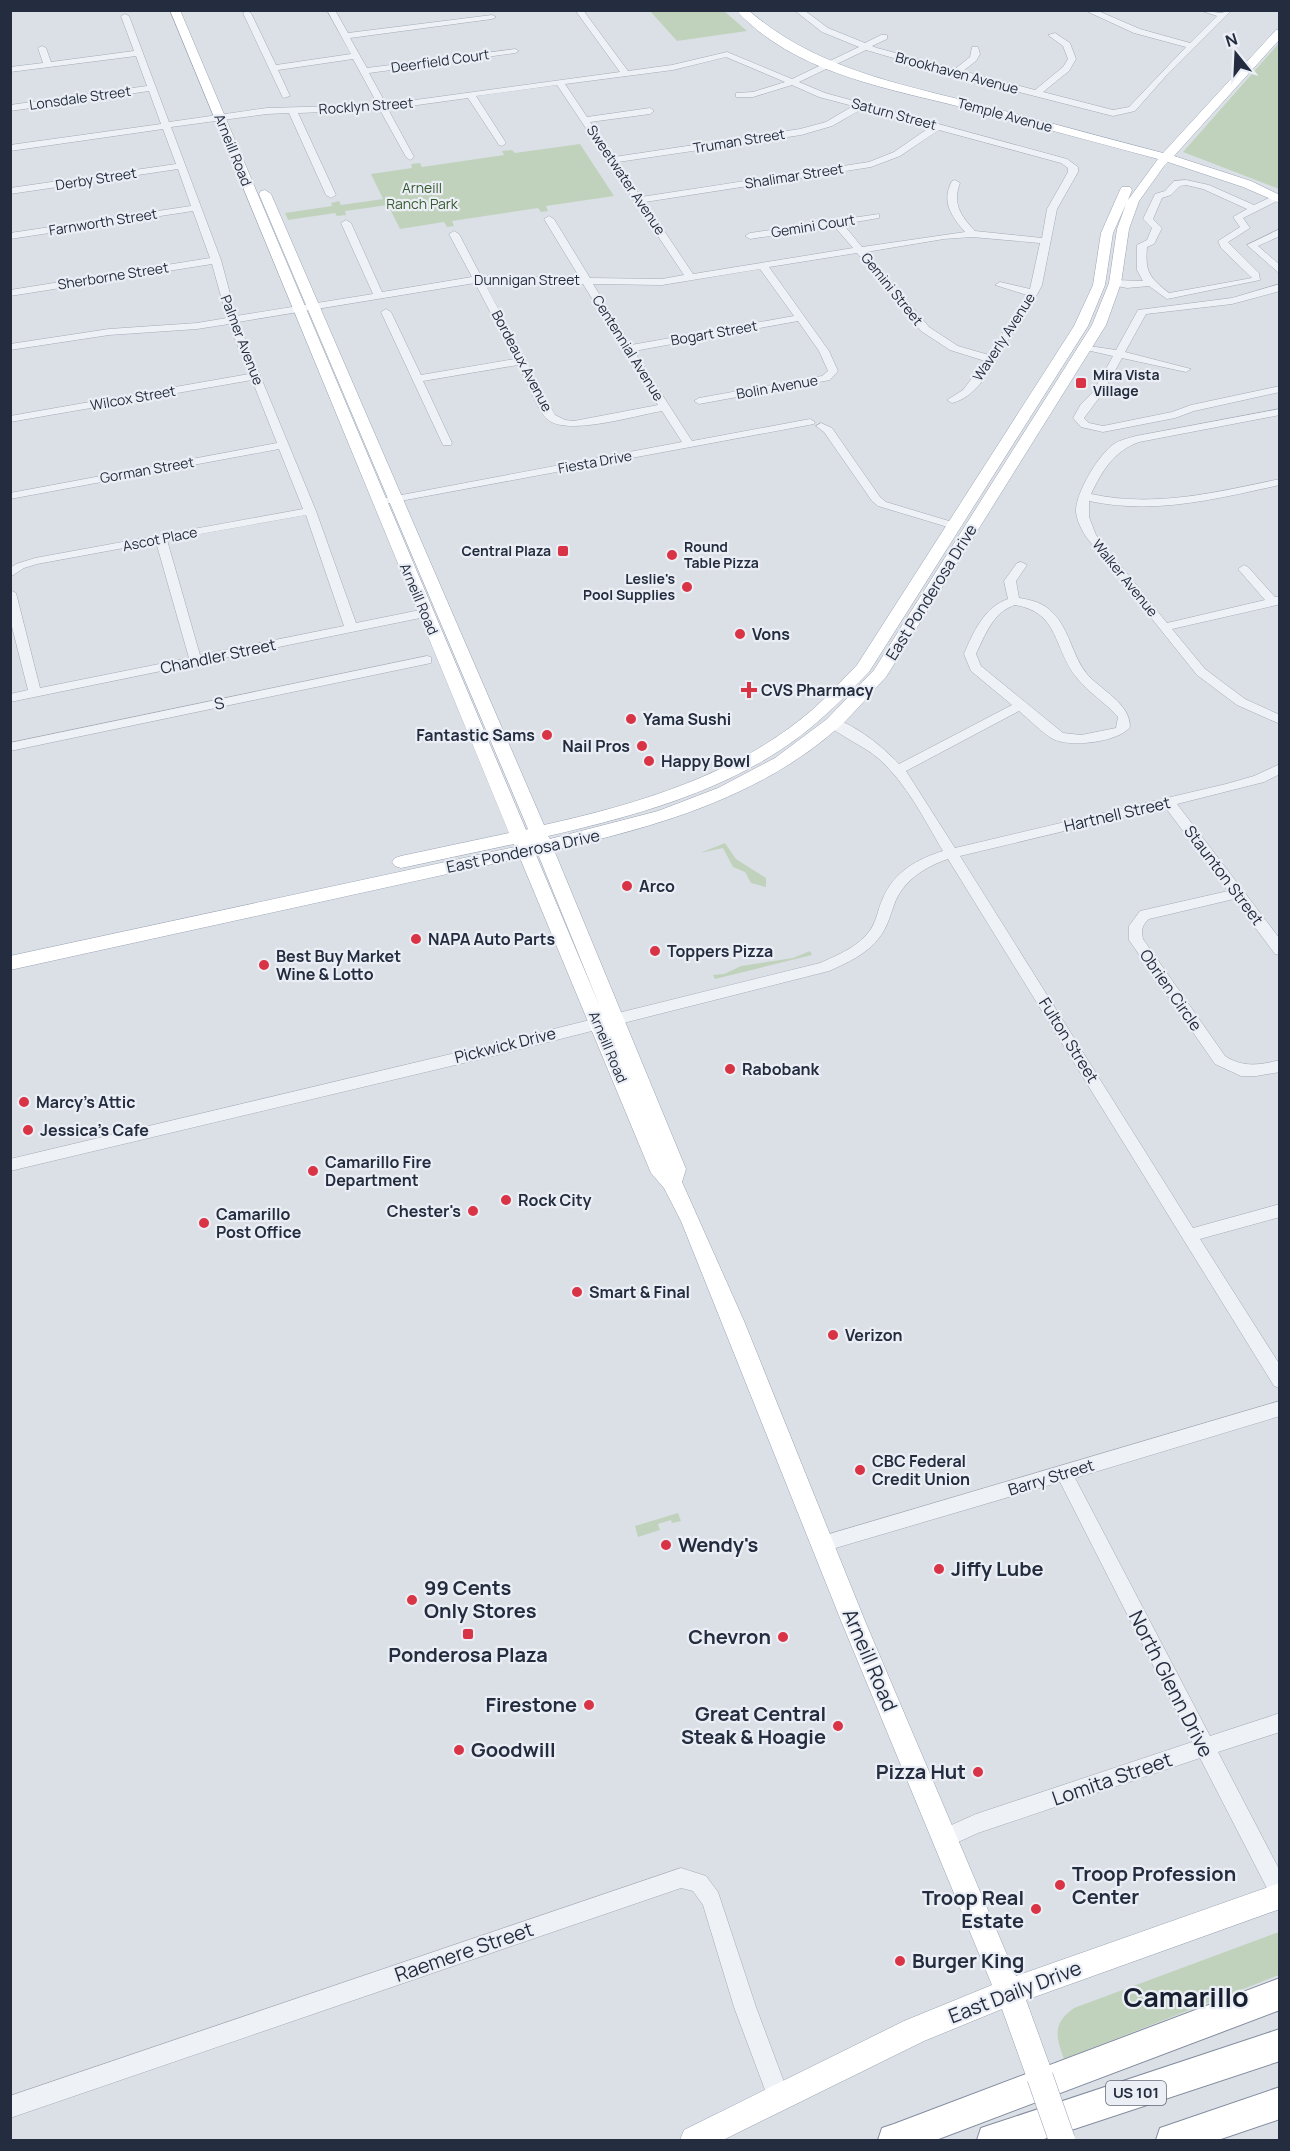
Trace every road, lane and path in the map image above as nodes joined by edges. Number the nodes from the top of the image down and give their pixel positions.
1 (175, 10) edge
2 (187, 10) edge
3 (331, 10) edge
4 (579, 10) edge
5 (741, 10) edge
6 (1088, 10) edge
7 (1203, 10) edge
8 (800, 11) edge
9 (247, 13) dead end
10 (1226, 13) edge
11 (125, 16) dead end
12 (492, 17) dead end
13 (1278, 25) edge
14 (1052, 34) dead end
15 (346, 36) junction
16 (884, 37) dead end
17 (1192, 46) junction
18 (864, 47) junction
19 (42, 48) dead end
20 (975, 50) dead end
21 (515, 51) dead end
22 (138, 52) junction
23 (721, 54) joint
24 (356, 56) junction
25 (48, 65) junction
26 (827, 65) junction
27 (273, 68) junction
28 (10, 70) edge
29 (365, 71) junction
30 (956, 73) junction
31 (626, 74) junction
32 (560, 83) junction
33 (790, 83) junction
34 (150, 88) junction
35 (1035, 94) junction
36 (471, 95) junction
37 (739, 95) dead end
38 (286, 96) dead end
39 (860, 106) junction
40 (383, 107) junction
41 (10, 108) edge
42 (292, 110) junction
43 (650, 111) dead end
44 (226, 117) junction
45 (585, 120) junction
46 (166, 126) junction
47 (938, 126) junction
48 (502, 143) dead end
49 (10, 148) edge
50 (1161, 156) junction
51 (410, 157) dead end
52 (612, 160) junction
53 (1070, 164) joint
54 (181, 166) junction
55 (955, 183) dead end
56 (10, 191) edge
57 (331, 195) dead end
58 (1278, 199) edge
59 (639, 200) junction
60 (195, 207) junction
61 (1255, 209) junction
62 (876, 216) dead end
63 (549, 219) dead end
64 (836, 222) junction
65 (346, 223) dead end
66 (1280, 232) edge
67 (454, 234) dead end
68 (972, 234) junction
69 (10, 236) edge
70 (750, 236) dead end
71 (1045, 241) junction
72 (860, 250) junction
73 (216, 260) junction
74 (762, 266) junction
75 (1280, 271) edge
76 (691, 278) junction
77 (479, 279) junction
78 (586, 280) junction
79 (1115, 283) junction
80 (1150, 283) junction
81 (1000, 285) dead end
82 (1280, 287) edge
83 (10, 293) edge
84 (1033, 293) junction
85 (378, 294) junction
86 (305, 307) junction
87 (386, 312) dead end
88 (800, 318) junction
89 (232, 320) junction
90 (10, 347) edge
91 (1086, 347) junction
92 (628, 349) junction
93 (1118, 354) junction
94 (990, 359) junction
95 (522, 361) junction
96 (1186, 369) dead end
97 (256, 376) junction
98 (417, 379) junction
99 (1280, 389) edge
100 (952, 400) dead end
101 (699, 401) dead end
102 (665, 407) junction
103 (1280, 412) edge
104 (10, 419) edge
105 (447, 443) dead end
106 (284, 445) junction
107 (689, 445) junction
108 (1280, 482) edge
109 (10, 496) edge
110 (1084, 496) junction
111 (386, 500) junction
112 (310, 511) junction
113 (955, 526) junction
114 (160, 539) junction
115 (1021, 565) dead end
116 (1244, 569) dead end
117 (11, 573) edge
118 (10, 593) edge
119 (1014, 601) junction
120 (1276, 601) edge
121 (13, 611) edge
122 (425, 613) junction
123 (1164, 627) junction
124 (350, 629) junction
125 (427, 660) dead end
126 (196, 661) junction
127 (35, 693) junction
128 (10, 698) edge
129 (1019, 706) junction
130 (1280, 720) edge
131 (832, 722) junction
132 (10, 747) edge
133 (765, 752) junction
134 (898, 770) junction
135 (1276, 774) edge
136 (748, 779) junction
137 (1168, 801) junction
138 (532, 841) junction
139 (952, 853) junction
140 (1238, 893) junction
141 (1280, 950) edge
142 (10, 951) edge
143 (10, 963) edge
144 (605, 1020) junction
145 (1280, 1066) edge
146 (10, 1165) edge
147 (1280, 1210) edge
148 (1191, 1235) junction
149 (1280, 1381) edge
150 (1280, 1408) edge
151 (1064, 1473) junction
152 (822, 1544) junction
153 (1280, 1722) edge
154 (1203, 1748) junction
155 (945, 1838) junction
156 (1280, 1894) edge
157 (1009, 1992) junction
158 (1280, 1994) edge
159 (1280, 2045) edge
160 (779, 2098) junction
161 (1280, 2103) edge
162 (10, 2107) edge
163 (694, 2140) edge
164 (894, 2140) edge
165 (993, 2140) edge
166 (1062, 2140) edge
167 (1172, 2140) edge

1 - 44 main road, Arneill Road
2 - 44 main road, Arneill Road
3 - 15 street
4 - 31 street
5 - 26 main road, Temple Avenue
6 - 17 street
7 - 10 street
8 - 18 street, Brookhaven Avenue
9 - 27 street
10 - 17 street
11 - 22 street, Palmer Avenue
12 - 15 street
13 - 50 main road, East Ponderosa Drive
14 - 35 street
15 - 24 street
16 - 18 street
17 - 35 street, Brookhaven Avenue
18 - 26 street
18 - 30 street, Brookhaven Avenue
19 - 25 street
20 - 30 street
21 - 29 street, Deerfield Court
22 - 25 street
22 - 34 street, Palmer Avenue
23 - 31 street, Rocklyn Street
23 - 33 street, Saturn Street
24 - 27 street
24 - 29 street
25 - 28 street
26 - 33 street
26 - 50 main road, Temple Avenue
27 - 38 street
29 - 40 street
30 - 35 street, Brookhaven Avenue
31 - 32 street, Rocklyn Street
32 - 36 street, Rocklyn Street
32 - 45 street, Sweetwater Avenue
33 - 37 street
33 - 39 street, Saturn Street
34 - 41 street, Lonsdale Street
34 - 46 street, Palmer Avenue
36 - 40 street, Rocklyn Street
36 - 48 street
39 - 47 street, Saturn Street
39 - 52 street, Truman Street
40 - 42 street, Rocklyn Street
40 - 51 street
42 - 44 street, Rocklyn Street
42 - 57 street
43 - 45 street
44 - 46 street, Rocklyn Street
44 - 86 main road, Arneill Road
45 - 52 street, Sweetwater Avenue
46 - 49 street, Rocklyn Street
46 - 54 street, Palmer Avenue
47 - 53 street, Saturn Street
47 - 59 street, Shalimar Street
50 - 58 main road, Temple Avenue
50 - 79 main road, East Ponderosa Drive
50 - 113 main road, East Ponderosa Drive
52 - 59 street, Sweetwater Avenue
53 - 71 street, Waverly Avenue
54 - 56 street, Derby Street
54 - 60 street, Palmer Avenue
55 - 68 street
58 - 61 street
59 - 76 street, Sweetwater Avenue
60 - 69 street, Farnworth Street
60 - 73 street, Palmer Avenue
61 - 80 street
61 - 80 street
62 - 64 street, Gemini Court
63 - 78 street, Centennial Avenue
64 - 70 street, Gemini Court
64 - 72 street, Gemini Street
65 - 85 street
66 - 75 street
67 - 77 street, Bordeaux Avenue
68 - 71 street, Dunnigan Street
68 - 72 street, Dunnigan Street
71 - 84 street, Waverly Avenue
72 - 74 street, Dunnigan Street
72 - 94 street, Gemini Street
73 - 83 street, Sherborne Street
73 - 89 street, Palmer Avenue
74 - 76 street, Dunnigan Street
74 - 88 street, Bolin Avenue
76 - 78 street, Dunnigan Street
77 - 78 street, Dunnigan Street
77 - 85 street, Dunnigan Street
77 - 95 street, Bordeaux Avenue
78 - 92 street, Centennial Avenue
79 - 80 street
79 - 91 main road, East Ponderosa Drive
81 - 84 street
82 - 93 street
84 - 94 street, Waverly Avenue
85 - 86 street, Dunnigan Street
86 - 89 street, Dunnigan Street
86 - 111 main road, Arneill Road
87 - 98 street
88 - 92 street, Bogart Street
88 - 101 street, Bolin Avenue
89 - 90 street, Dunnigan Street
89 - 97 street, Palmer Avenue
91 - 93 street
91 - 131 main road, East Ponderosa Drive
92 - 102 street, Centennial Avenue
93 - 96 street
93 - 99 street
94 - 100 street, Waverly Avenue
95 - 98 street
95 - 102 street, Bordeaux Avenue
97 - 104 street, Wilcox Street
97 - 106 street, Palmer Avenue
98 - 105 street
102 - 107 street, Centennial Avenue
103 - 110 street
106 - 109 street, Gorman Street
106 - 112 street, Palmer Avenue
107 - 111 street, Fiesta Drive
107 - 113 street, Fiesta Drive
108 - 110 street
110 - 123 street, Walker Avenue
111 - 122 main road, Arneill Road
111 - 138 main road, Arneill Road
112 - 114 street, Ascot Place
112 - 124 street, Palmer Avenue
113 - 133 main road, East Ponderosa Drive
114 - 117 street, Ascot Place
114 - 126 street
115 - 119 street
116 - 120 street
118 - 121 street
119 - 129 street
119 - 129 street
120 - 123 street
121 - 127 street
122 - 124 street, Chandler Street
122 - 138 main road, Arneill Road
123 - 130 street, Walker Avenue
124 - 126 street, Chandler Street
125 - 132 street, S
126 - 127 street, Chandler Street
127 - 128 street, Chandler Street
129 - 134 street
131 - 134 street, Fulton Street
131 - 136 main road, East Ponderosa Drive
133 - 136 main road
133 - 138 main road, East Ponderosa Drive
134 - 139 street, Fulton Street
135 - 137 street, Hartnell Street
136 - 138 main road, East Ponderosa Drive
137 - 139 street, Hartnell Street
137 - 140 street, Staunton Street
138 - 142 main road, East Ponderosa Drive
138 - 143 main road, East Ponderosa Drive
138 - 144 main road, Arneill Road
139 - 144 street, Pickwick Drive
139 - 148 street, Fulton Street
140 - 141 street, Staunton Street
140 - 145 street, Obrien Circle
144 - 146 street, Pickwick Drive
144 - 152 main road, Arneill Road
147 - 148 street
148 - 149 street, Fulton Street
150 - 151 street, Barry Street
151 - 152 street, Barry Street
151 - 154 street, North Glenn Drive
152 - 155 main road, Arneill Road
153 - 154 street, Lomita Street
154 - 155 street, Lomita Street
154 - 156 street, North Glenn Drive
155 - 157 main road, Arneill Road
156 - 157 main road, East Daily Drive
157 - 160 main road, East Daily Drive
157 - 166 main road, Arneill Road, bridge
158 - 164 highway
159 - 165 highway, US 101
160 - 162 street, Raemere Street
160 - 163 main road, East Daily Drive
161 - 167 highway

